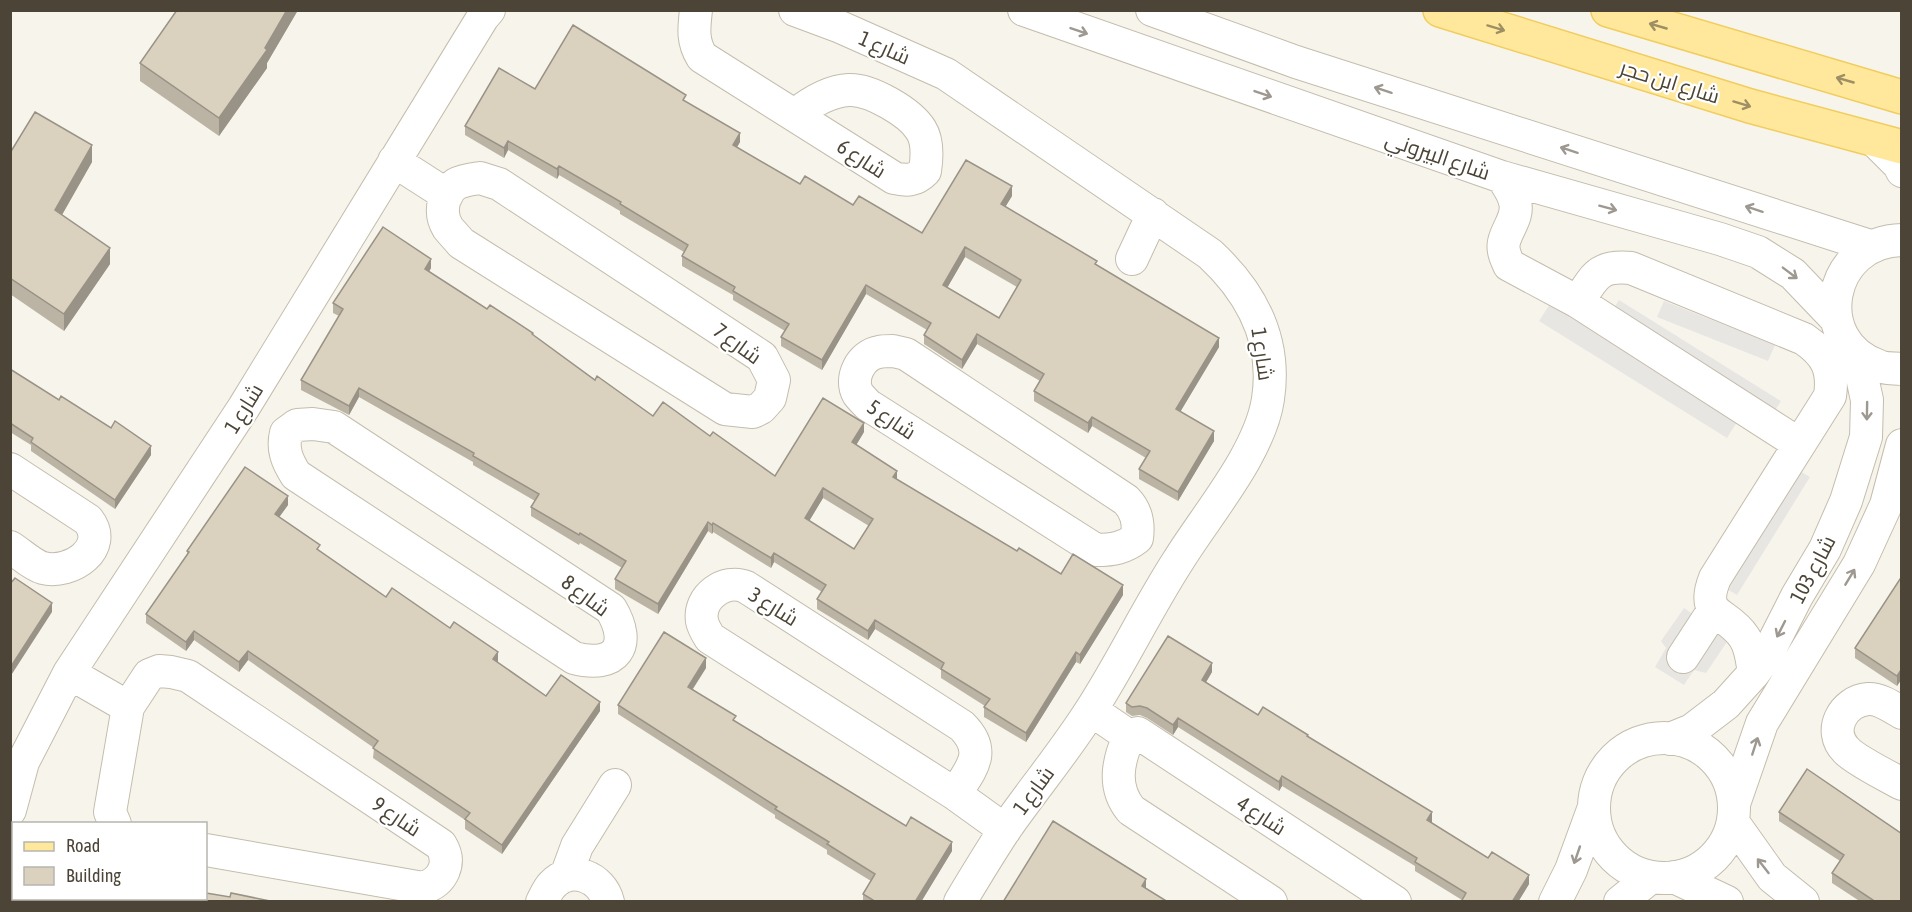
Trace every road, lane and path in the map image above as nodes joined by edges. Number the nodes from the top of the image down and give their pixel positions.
1 (489, 10) edge
2 (696, 10) edge
3 (795, 10) edge
4 (1024, 10) edge
5 (1440, 10) edge
6 (1608, 10) edge
7 (1152, 11) edge
8 (1189, 24) junction
9 (1134, 49) junction
10 (1176, 64) junction
11 (1902, 96) edge
12 (795, 115) dead end
13 (1888, 144) edge
14 (394, 161) junction
15 (1902, 171) edge
16 (1502, 177) junction
17 (447, 195) junction
18 (1561, 195) junction
19 (1154, 214) junction
20 (1891, 236) edge
21 (1132, 259) dead end
22 (1529, 274) junction
23 (1578, 302) junction
24 (1836, 319) junction
25 (1857, 354) junction
26 (1902, 369) edge
27 (244, 407) junction
28 (286, 433) junction
29 (1799, 444) junction
30 (1902, 445) edge
31 (10, 469) edge
32 (1137, 538) junction
33 (10, 547) edge
34 (1177, 562) junction
35 (1713, 611) junction
36 (1683, 657) dead end
37 (69, 673) junction
38 (1754, 673) junction
39 (128, 707) junction
40 (1091, 710) junction
41 (1902, 713) edge
42 (1129, 736) junction
43 (1670, 739) junction
44 (1902, 784) edge
45 (615, 785) dead end
46 (955, 794) junction
47 (1594, 806) junction
48 (10, 810) edge
49 (1734, 812) junction
50 (114, 822) edge
51 (1005, 830) junction
52 (207, 850) edge
53 (566, 876) junction
54 (1663, 877) junction
55 (542, 902) edge
56 (608, 902) edge
57 (960, 902) edge
58 (1271, 902) edge
59 (1395, 902) edge
60 (1555, 902) edge
61 (1620, 902) edge
62 (1727, 902) edge
63 (1803, 902) edge

1 - 14 street, شارع 1
2 - 12 street
3 - 19 street, شارع 1
4 -> 9 street, شارع البيروني
5 -> 13 main road, شارع ابن حجر
11 -> 6 main road
7 - 8 street, شارع البيروني
7 - 9 street
8 - 10 street
20 -> 8 street, شارع البيروني
9 - 10 street, شارع البيروني
10 -> 16 street, شارع البيروني
13 - 15 street
14 - 17 street
14 - 27 street, شارع 1
16 - 18 street, شارع البيروني
16 - 22 street
17 - 17 street, شارع 7
18 - 22 street
18 -> 24 street, شارع البيروني
19 - 21 street
19 - 34 street, شارع 1
20 - 24 street
22 - 23 street
23 - 29 street
23 - 29 street
24 - 25 street
25 - 26 street
25 -> 38 street, شارع 103
27 - 28 street
27 - 37 street, شارع 1
28 - 28 street, شارع 8
29 - 35 street
49 -> 30 street, شارع 103
31 - 33 street
32 - 32 street, شارع 5
32 - 34 street
34 - 40 street, شارع 1
35 - 36 street
35 - 38 street
37 - 39 street
37 - 48 street, شارع 1
38 - 43 street, شارع 103
39 - 50 street, شارع 9
39 - 52 street, شارع 9
40 - 42 street, شارع 4
40 - 51 street, شارع 1
41 - 44 street
42 - 58 street
42 - 59 street, شارع 4
43 - 47 street
43 - 49 street
45 - 53 street
46 - 46 street, شارع 3
46 - 51 street, شارع 3
47 - 54 street
47 -> 60 street
49 - 54 street
63 -> 49 street
51 - 57 street, شارع 1
53 - 55 street
53 - 56 street
54 - 61 street
54 - 62 street

